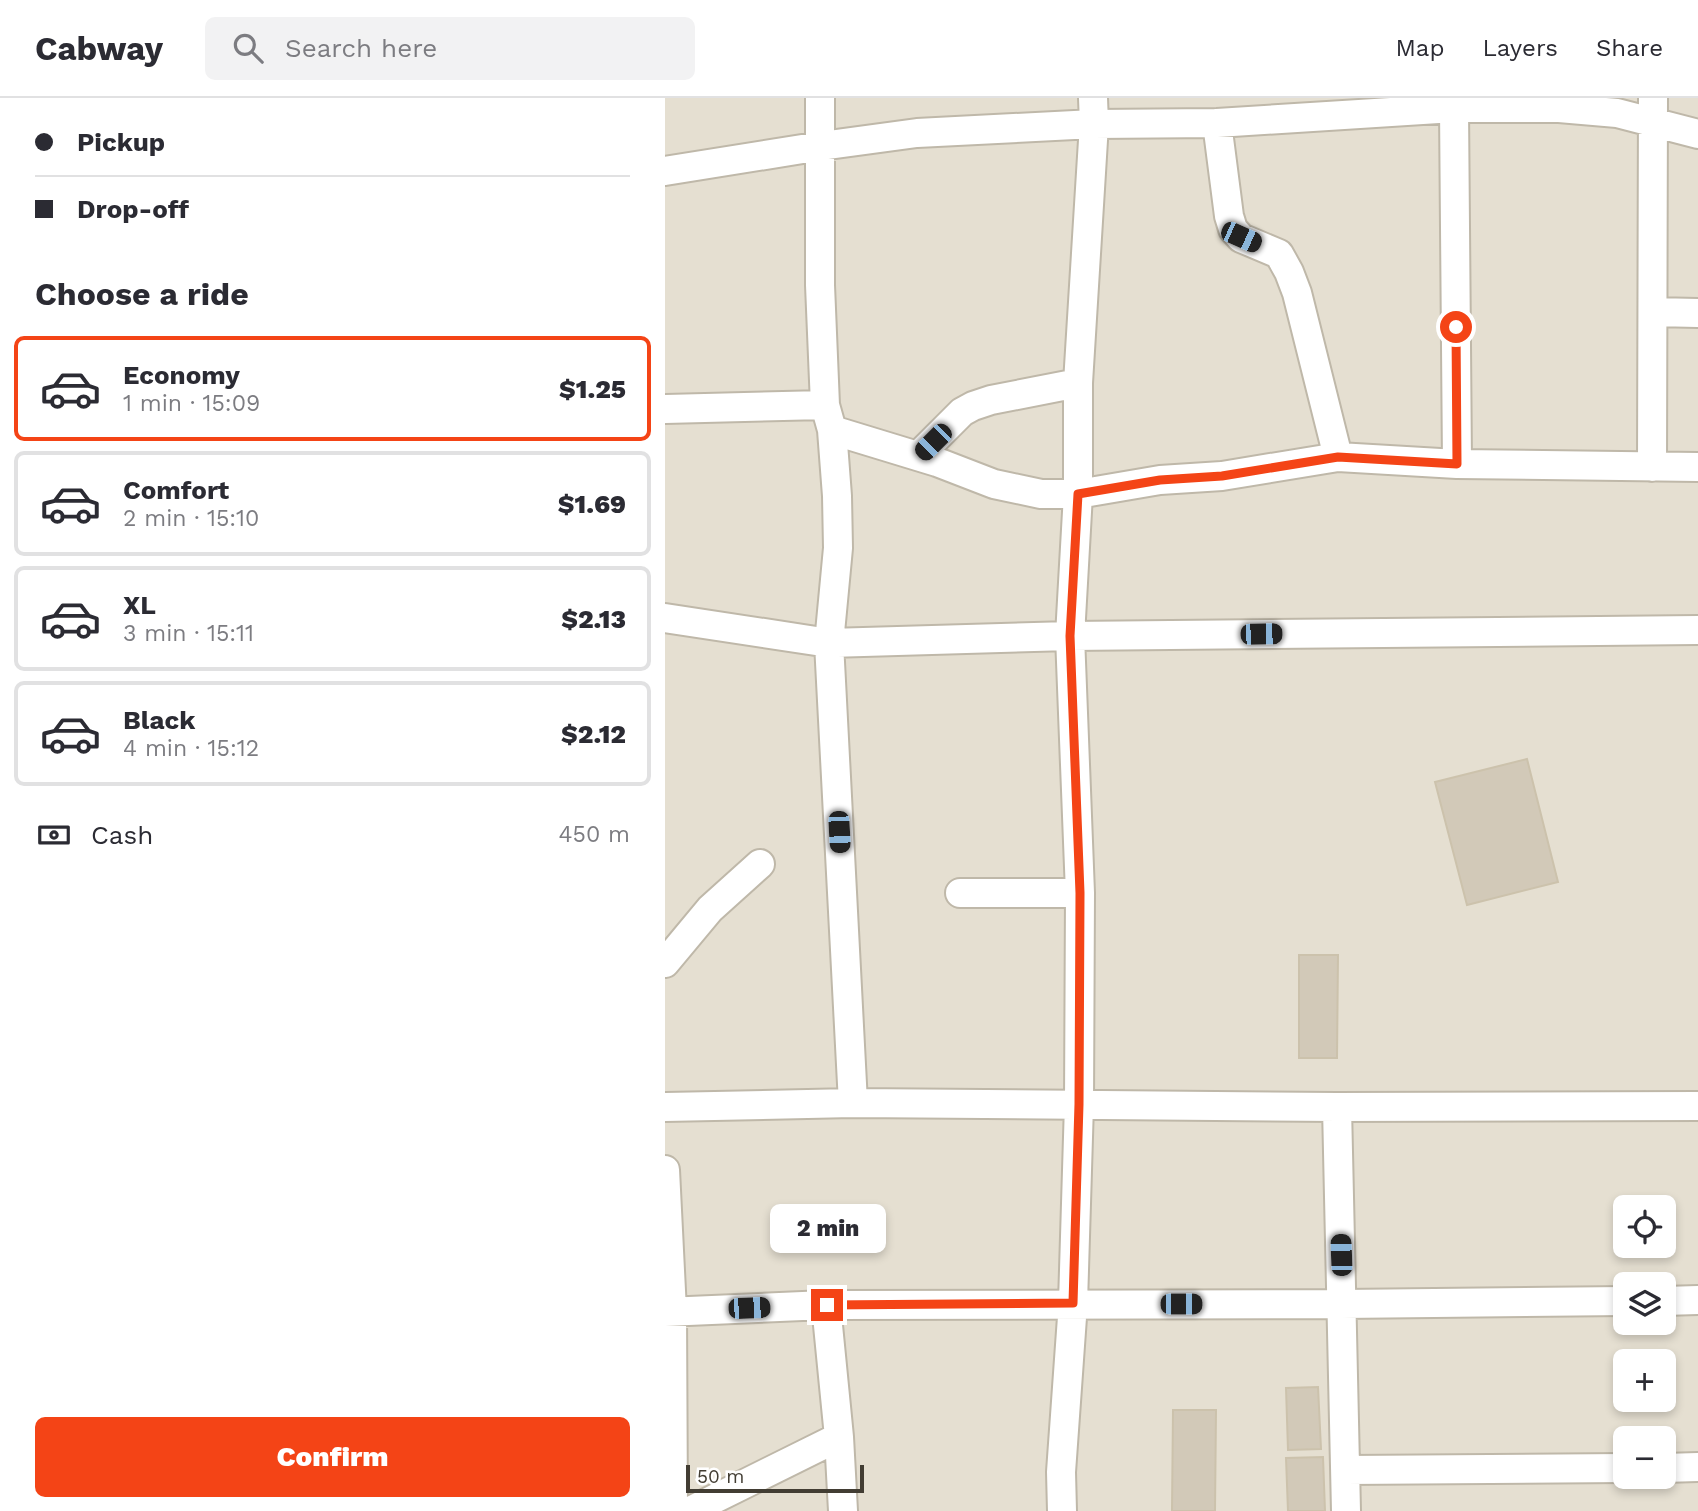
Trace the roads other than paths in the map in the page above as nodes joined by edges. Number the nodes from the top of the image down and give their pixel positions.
1 (820, 98) edge
2 (1406, 105) edge
3 (1454, 108) junction
4 (1654, 110) edge
5 (1093, 111) edge
6 (1217, 123) junction
7 (1698, 134) edge
8 (821, 146) junction
9 (665, 171) edge
10 (1653, 312) junction
11 (1698, 313) edge
12 (1078, 383) junction
13 (665, 409) edge
14 (828, 417) junction
15 (918, 456) junction
16 (1338, 457) junction
17 (1457, 464) junction
18 (1652, 467) junction
19 (1698, 467) edge
20 (1078, 494) junction
21 (665, 618) edge
22 (1698, 630) edge
23 (1070, 636) junction
24 (829, 643) junction
25 (759, 864) dead end
26 (960, 893) dead end
27 (1080, 893) junction
28 (665, 963) edge
29 (853, 1103) junction
30 (1079, 1104) junction
31 (1698, 1106) edge
32 (665, 1107) edge
33 (1337, 1107) junction
34 (665, 1170) edge
35 (1698, 1300) edge
36 (1613, 1301) edge
37 (1676, 1301) edge
38 (1073, 1303) junction
39 (1342, 1304) junction
40 (827, 1305) junction
41 (668, 1312) edge
42 (839, 1437) junction
43 (1698, 1467) edge
44 (1613, 1468) edge
45 (1676, 1468) edge
46 (1346, 1470) junction
47 (673, 1511) edge
48 (690, 1511) edge
49 (843, 1511) edge
50 (1062, 1511) edge
51 (1346, 1511) edge

1 - 8 street
2 - 3 street
2 - 6 street
3 - 4 street
3 - 17 street
4 - 7 street
4 - 10 street
5 - 6 street
5 - 8 street
5 - 12 street
6 - 16 street
8 - 9 street
8 - 14 street
10 - 11 street
10 - 18 street
12 - 15 street
12 - 20 street
13 - 14 street
14 - 15 street
14 - 24 street
15 - 20 street
16 - 17 street
16 - 20 street
17 - 18 street
18 - 19 street
20 - 23 street
21 - 24 street
22 - 23 street
23 - 24 street
23 - 27 street
24 - 29 street
25 - 28 street
26 - 27 street
27 - 30 street
29 - 30 street
29 - 32 street
30 - 33 street
30 - 38 street
31 - 33 street
33 - 39 street
34 - 41 street
35 - 37 street
36 - 39 street
38 - 39 street
38 - 40 street
38 - 50 street
39 - 46 street
40 - 41 street
40 - 42 street
41 - 47 street
42 - 48 street
42 - 49 street
43 - 45 street
44 - 46 street
46 - 51 street

